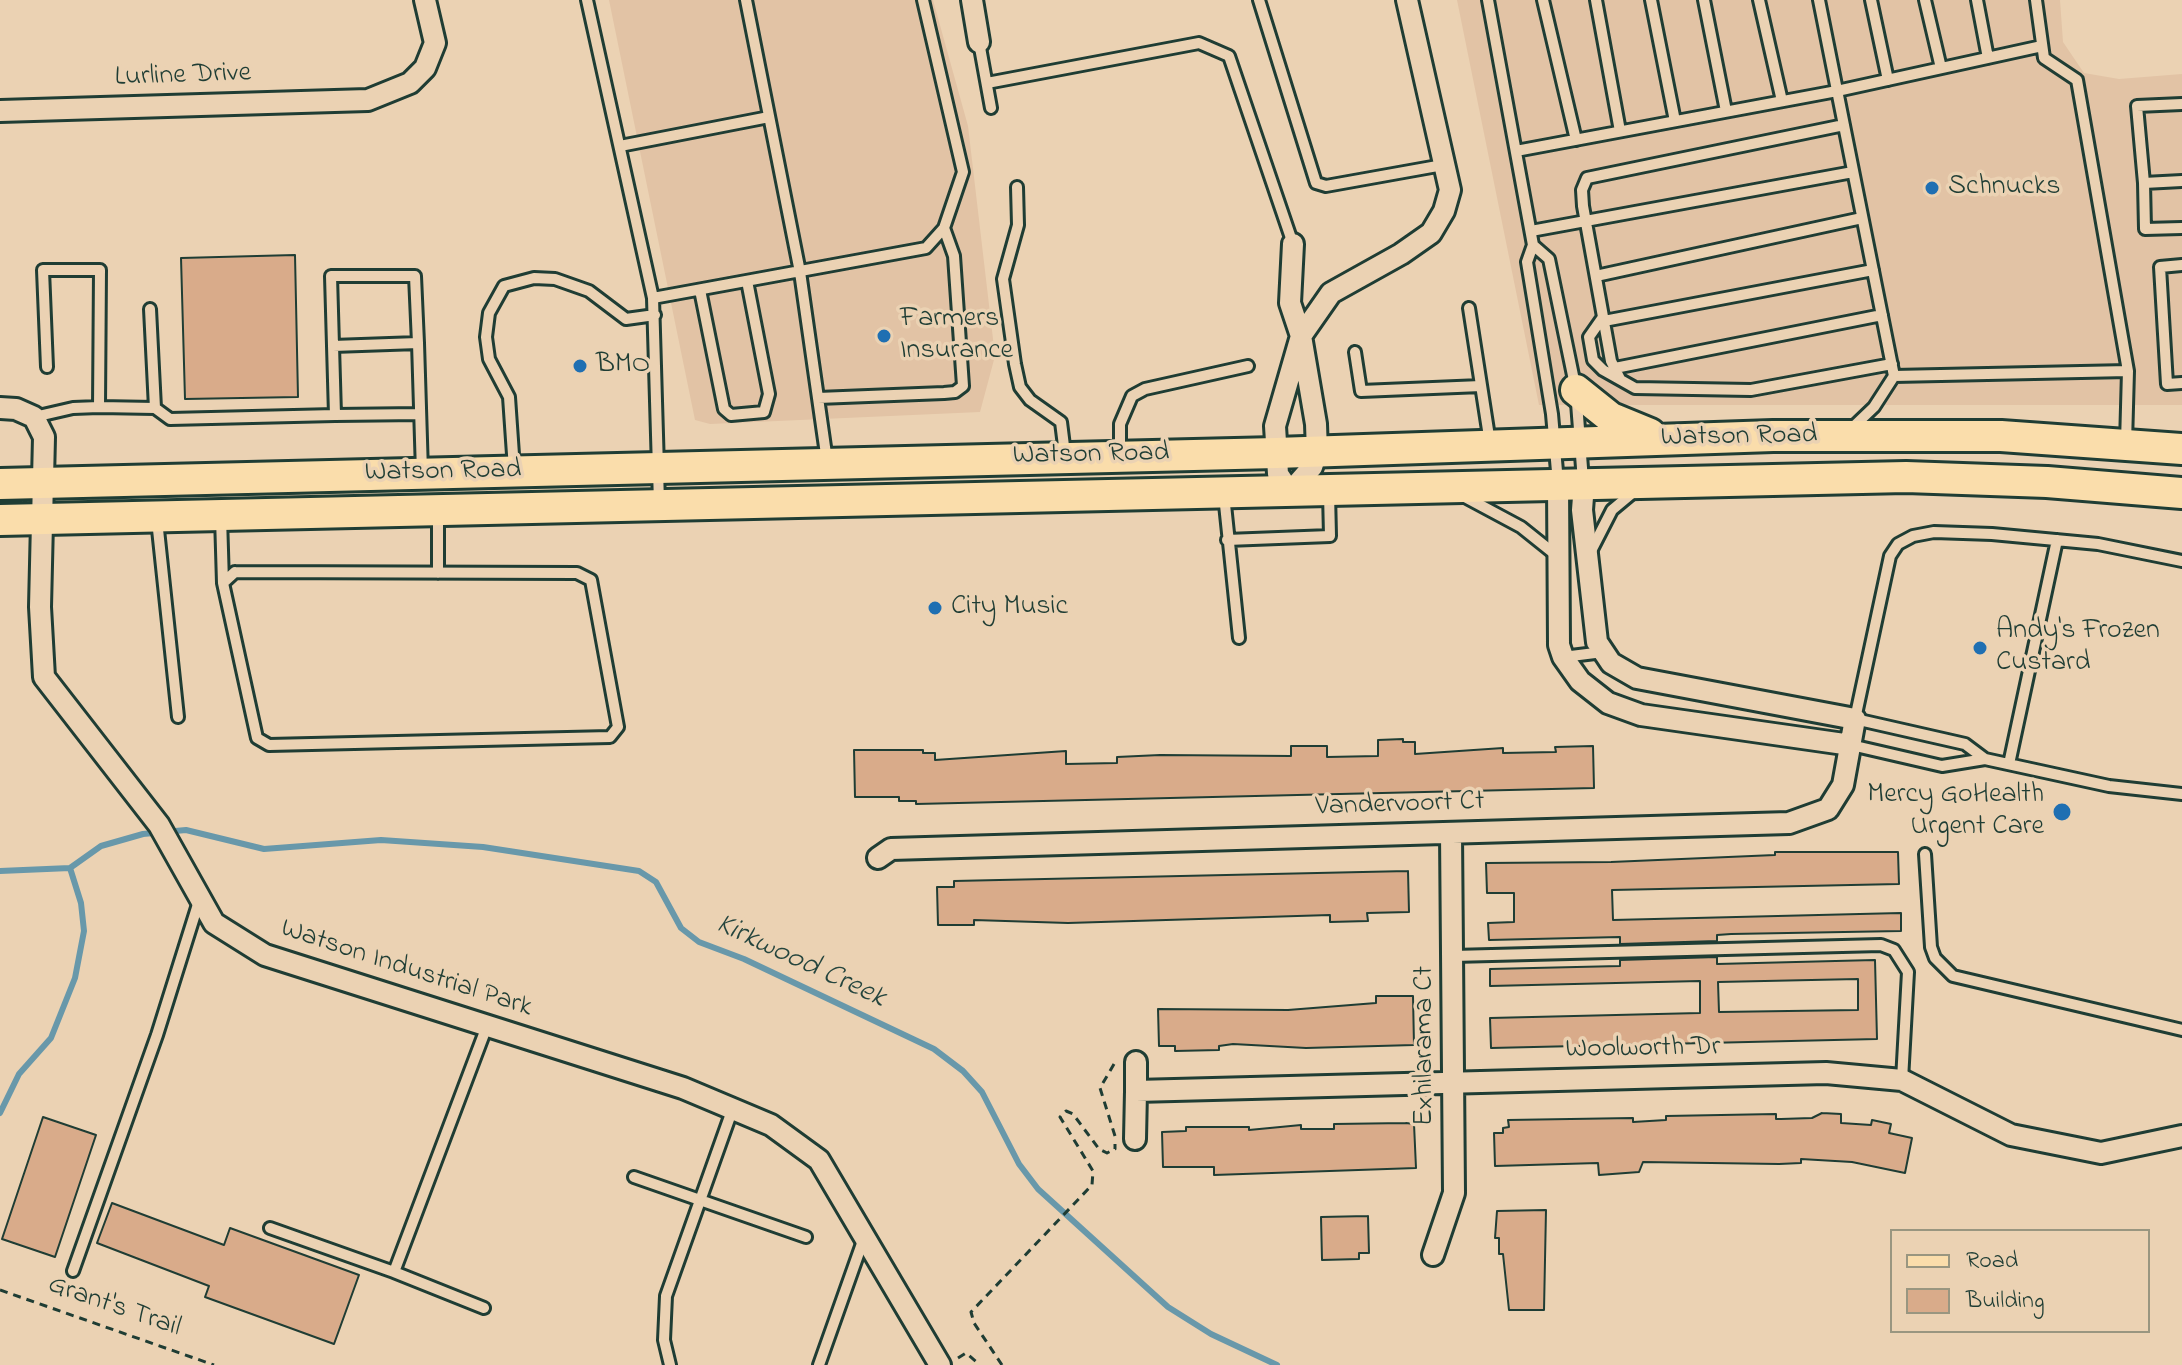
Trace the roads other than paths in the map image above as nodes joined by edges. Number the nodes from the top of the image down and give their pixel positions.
1 (425, 0) edge
2 (587, 0) edge
3 (746, 0) edge
4 (923, 0) edge
5 (972, 0) edge
6 (1259, 0) edge
7 (1407, 0) edge
8 (1488, 0) edge
9 (1543, 0) edge
10 (1596, 0) edge
11 (1651, 0) edge
12 (1704, 0) edge
13 (1759, 0) edge
14 (1819, 0) edge
15 (1871, 0) edge
16 (1925, 0) edge
17 (1977, 0) edge
18 (2036, 0) edge
19 (979, 42) joint
20 (2042, 46) junction
21 (1988, 58) junction
22 (1941, 68) junction
23 (1888, 80) junction
24 (987, 83) junction
25 (1837, 91) junction
26 (1782, 101) junction
27 (2182, 104) edge
28 (991, 108) dead end
29 (0, 111) edge
30 (1726, 111) junction
31 (769, 117) junction
32 (1675, 121) junction
33 (1844, 125) junction
34 (1620, 131) junction
35 (1576, 140) junction
36 (620, 146) junction
37 (1516, 151) junction
38 (1443, 165) junction
39 (1853, 172) junction
40 (2182, 181) edge
41 (2144, 183) junction
42 (1017, 187) dead end
43 (1862, 218) junction
44 (1586, 222) junction
45 (944, 228) junction
46 (2182, 228) edge
47 (1531, 231) junction
48 (1293, 244) joint
49 (1533, 245) junction
50 (2182, 265) edge
51 (1873, 270) junction
52 (800, 272) junction
53 (1596, 276) junction
54 (747, 281) junction
55 (700, 290) junction
56 (653, 298) junction
57 (1469, 308) dead end
58 (150, 309) dead end
59 (655, 315) junction
60 (1882, 315) junction
61 (1603, 319) junction
62 (1301, 336) junction
63 (418, 343) junction
64 (333, 346) junction
65 (1355, 352) dead end
66 (1892, 364) junction
67 (1248, 366) dead end
68 (47, 367) dead end
69 (2128, 371) junction
70 (1617, 374) junction
71 (1894, 376) junction
72 (2182, 383) edge
73 (1481, 386) junction
74 (1576, 390) junction
75 (818, 398) junction
76 (99, 407) junction
77 (0, 408) edge
78 (155, 408) junction
79 (420, 414) junction
80 (335, 415) junction
81 (34, 417) junction
82 (1844, 435) junction
83 (1663, 439) junction
84 (1568, 443) junction
85 (2126, 444) junction
86 (1491, 445) junction
87 (2182, 449) edge
88 (1317, 452) junction
89 (1276, 453) junction
90 (1120, 455) junction
91 (1066, 456) junction
92 (827, 463) junction
93 (658, 468) junction
94 (514, 472) junction
95 (422, 474) junction
96 (45, 483) junction
97 (1645, 483) junction
98 (0, 484) edge
99 (1571, 484) junction
100 (1445, 489) junction
101 (1290, 492) junction
102 (1329, 492) junction
103 (1224, 493) junction
104 (2182, 493) edge
105 (659, 504) junction
106 (438, 509) junction
107 (221, 514) junction
108 (156, 516) junction
109 (43, 518) junction
110 (0, 520) edge
111 (1227, 540) junction
112 (2057, 540) junction
113 (1590, 555) junction
114 (1557, 556) junction
115 (2182, 561) edge
116 (438, 573) junction
117 (223, 583) junction
118 (1239, 638) dead end
119 (1603, 652) junction
120 (1563, 657) junction
121 (178, 717) dead end
122 (1855, 719) junction
123 (1851, 745) junction
124 (1985, 759) junction
125 (2009, 764) junction
126 (2182, 794) edge
127 (1451, 833) junction
128 (1925, 854) dead end
129 (878, 858) dead end
130 (200, 896) junction
131 (1453, 956) junction
132 (487, 1026) junction
133 (2182, 1030) edge
134 (1136, 1062) road end
135 (1902, 1080) junction
136 (1454, 1082) junction
137 (1136, 1091) junction
138 (733, 1108) junction
139 (2182, 1136) edge
140 (1135, 1139) dead end
141 (634, 1177) dead end
142 (701, 1200) junction
143 (270, 1228) dead end
144 (865, 1236) junction
145 (806, 1237) dead end
146 (1433, 1255) dead end
147 (73, 1271) dead end
148 (394, 1272) junction
149 (484, 1308) dead end
150 (670, 1365) edge
151 (819, 1365) edge
152 (940, 1365) edge

1 - 29 street, Lurline Drive
2 - 36 lane
3 - 31 lane
4 - 45 lane
5 - 19 street
6 - 38 lane
7 - 38 street
8 - 37 lane
9 - 35 lane
10 - 34 lane
11 - 32 lane
12 - 30 lane
13 - 26 lane
14 - 25 lane
15 - 23 lane
16 - 22 lane
17 - 21 lane
18 - 20 lane
19 - 24 lane
20 - 21 lane
20 - 69 lane
21 - 22 lane
22 - 23 lane
23 - 25 lane
24 - 28 lane
24 - 48 lane
25 - 26 lane
25 - 33 lane
26 - 30 lane
27 - 41 lane
30 - 32 lane
31 - 36 lane
31 - 52 lane
32 - 34 lane
33 - 39 lane
33 - 44 lane
34 - 35 lane
35 - 37 lane
36 - 56 lane
37 - 47 lane
38 - 62 street
39 - 43 lane
39 - 44 lane
40 - 41 lane
41 - 46 lane
42 - 91 lane
43 - 51 lane
43 - 53 lane
44 - 47 lane
44 - 53 lane
45 - 52 lane
45 - 75 lane
47 - 49 lane
48 - 62 street
49 - 74 lane
49 - 84 lane
50 - 72 lane
51 - 60 lane
51 - 61 lane
52 - 54 lane
52 - 75 lane
53 - 61 lane
54 - 55 lane
54 - 55 lane
55 - 56 lane
56 - 59 lane
57 - 73 lane
58 - 78 lane
59 - 93 lane
59 - 94 lane
60 - 66 lane
60 - 70 lane
61 - 70 lane
61 - 70 lane
62 - 88 street
62 - 89 street
63 - 64 lane
63 - 64 lane
63 - 79 lane
64 - 80 lane
65 - 73 lane
66 - 70 lane
66 - 71 lane
67 - 90 lane
68 - 76 lane
69 - 71 lane
69 - 85 lane
71 - 82 lane
73 - 86 lane
74 - 83 main road
74 - 84 lane
75 - 92 lane
76 - 78 lane
76 - 81 lane
77 - 81 street
78 - 80 lane
79 - 80 lane
79 - 95 lane
81 - 96 street, Watson Industrial Park
82 - 83 main road, Watson Road
82 - 85 main road, Watson Road
83 - 84 main road, Watson Road
84 - 86 main road, Watson Road
84 - 99 lane
84 - 99 lane
85 - 87 main road, Watson Road
86 - 88 main road, Watson Road
88 - 89 main road, Watson Road
88 - 101 street
89 - 90 main road, Watson Road
89 - 101 street
90 - 91 main road, Watson Road
91 - 92 main road, Watson Road
92 - 93 main road, Watson Road
93 - 94 main road, Watson Road
93 - 105 lane
94 - 95 main road, Watson Road
95 - 96 main road, Watson Road
96 - 98 main road, Watson Road
96 - 109 street, Watson Industrial Park
97 - 99 main road, Watson Road
97 - 104 main road, Watson Road
97 - 113 lane
99 - 100 main road, Watson Road
99 - 113 street
99 - 114 street
100 - 102 main road, Watson Road
100 - 114 lane
101 - 102 main road, Watson Road
101 - 103 main road, Watson Road
102 - 111 lane
103 - 105 main road, Watson Road
103 - 111 lane
105 - 106 main road, Watson Road
106 - 107 main road, Watson Road
106 - 116 lane
107 - 108 main road, Watson Road
107 - 117 lane
108 - 109 main road, Watson Road
108 - 121 lane
109 - 110 main road, Watson Road
109 - 130 street, Watson Industrial Park
111 - 118 lane
112 - 115 lane
112 - 122 lane
112 - 125 lane
113 - 119 street
114 - 120 street
116 - 117 lane
116 - 117 lane
119 - 120 lane
119 - 122 street
120 - 123 street
122 - 123 street, Vandervoort Ct
122 - 124 lane
123 - 124 lane
123 - 127 street, Vandervoort Ct
124 - 125 lane
125 - 126 lane
127 - 129 street, Vandervoort Ct
127 - 131 street, Exhilarama Ct
128 - 133 lane
130 - 132 street, Watson Industrial Park
130 - 147 lane
131 - 135 lane
131 - 136 street, Exhilarama Ct
132 - 138 street, Watson Industrial Park
132 - 148 lane
134 - 137 street
135 - 136 street, Woolworth Dr
135 - 139 street, Woolworth Dr
136 - 137 street, Woolworth Dr
136 - 146 street, Exhilarama Ct
137 - 140 street
138 - 142 lane
138 - 144 street, Watson Industrial Park
141 - 142 lane
142 - 145 lane
142 - 150 lane
143 - 148 lane
144 - 151 lane
144 - 152 street, Watson Industrial Park
148 - 149 lane

